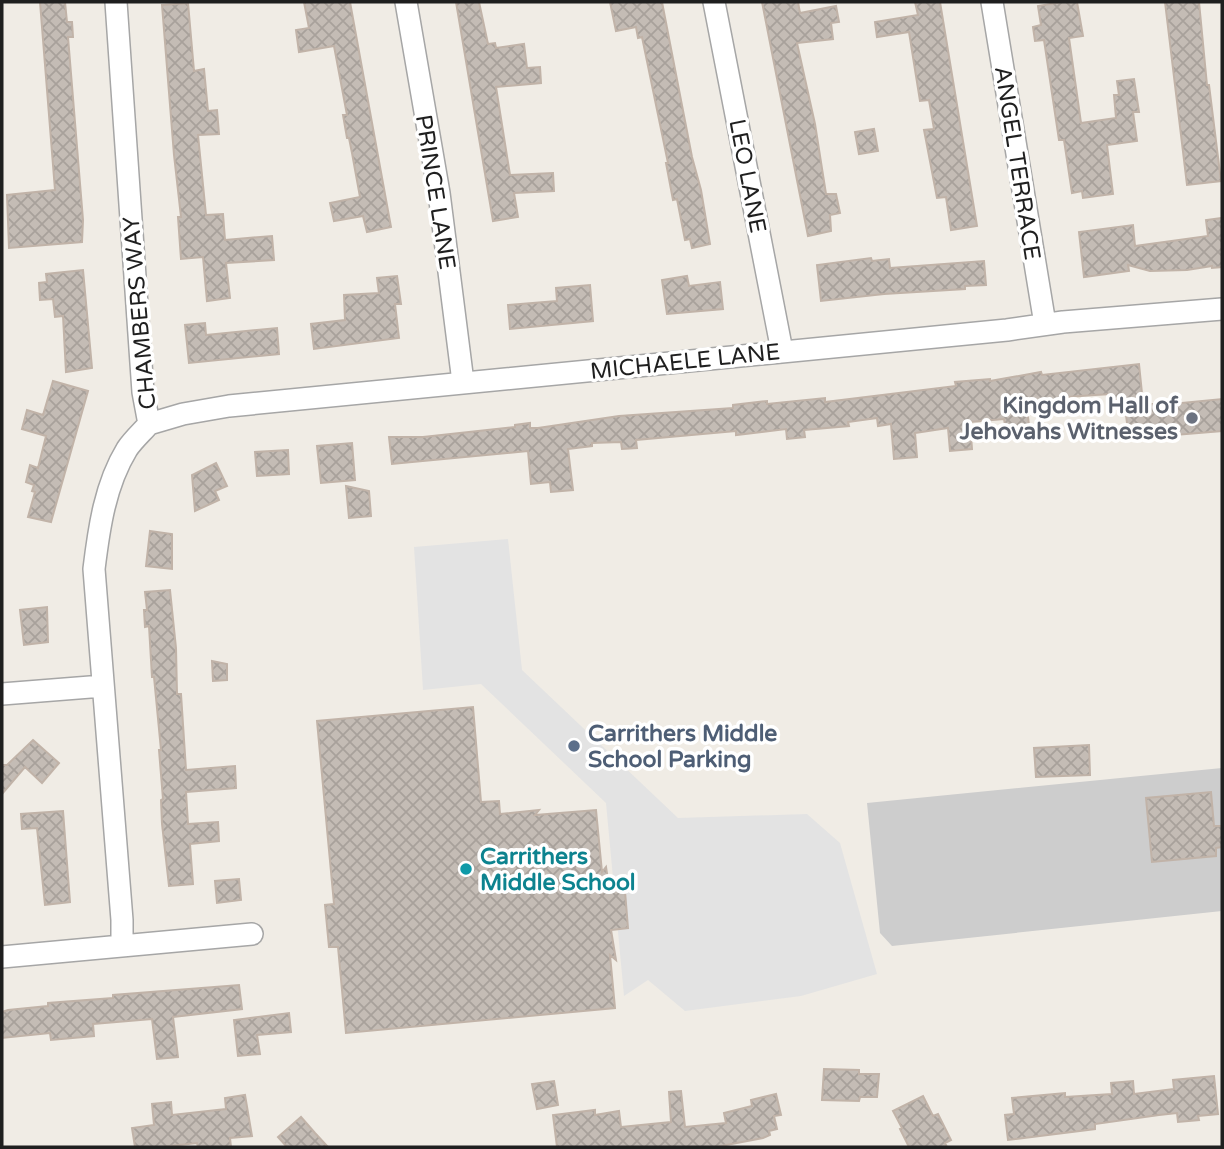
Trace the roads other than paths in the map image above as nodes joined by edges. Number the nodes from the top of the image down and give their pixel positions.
1 (116, 2) edge
2 (405, 2) edge
3 (714, 2) edge
4 (992, 2) edge
5 (1222, 309) edge
6 (1045, 324) junction
7 (782, 351) junction
8 (463, 382) junction
9 (149, 424) junction
10 (103, 686) junction
11 (2, 694) edge
12 (252, 934) dead end
13 (122, 946) junction
14 (2, 957) edge

1 - 9 street, CHAMBERS WAY
2 - 8 street, PRINCE LANE
3 - 7 street, LEO LANE
4 - 6 street, ANGEL TERRACE
5 - 6 street, MICHAELE LANE
6 - 7 street, MICHAELE LANE
7 - 8 street, MICHAELE LANE
8 - 9 street, MICHAELE LANE
9 - 10 street, CHAMBERS WAY
10 - 11 street
10 - 13 street, CHAMBERS WAY
12 - 13 street
13 - 14 street

